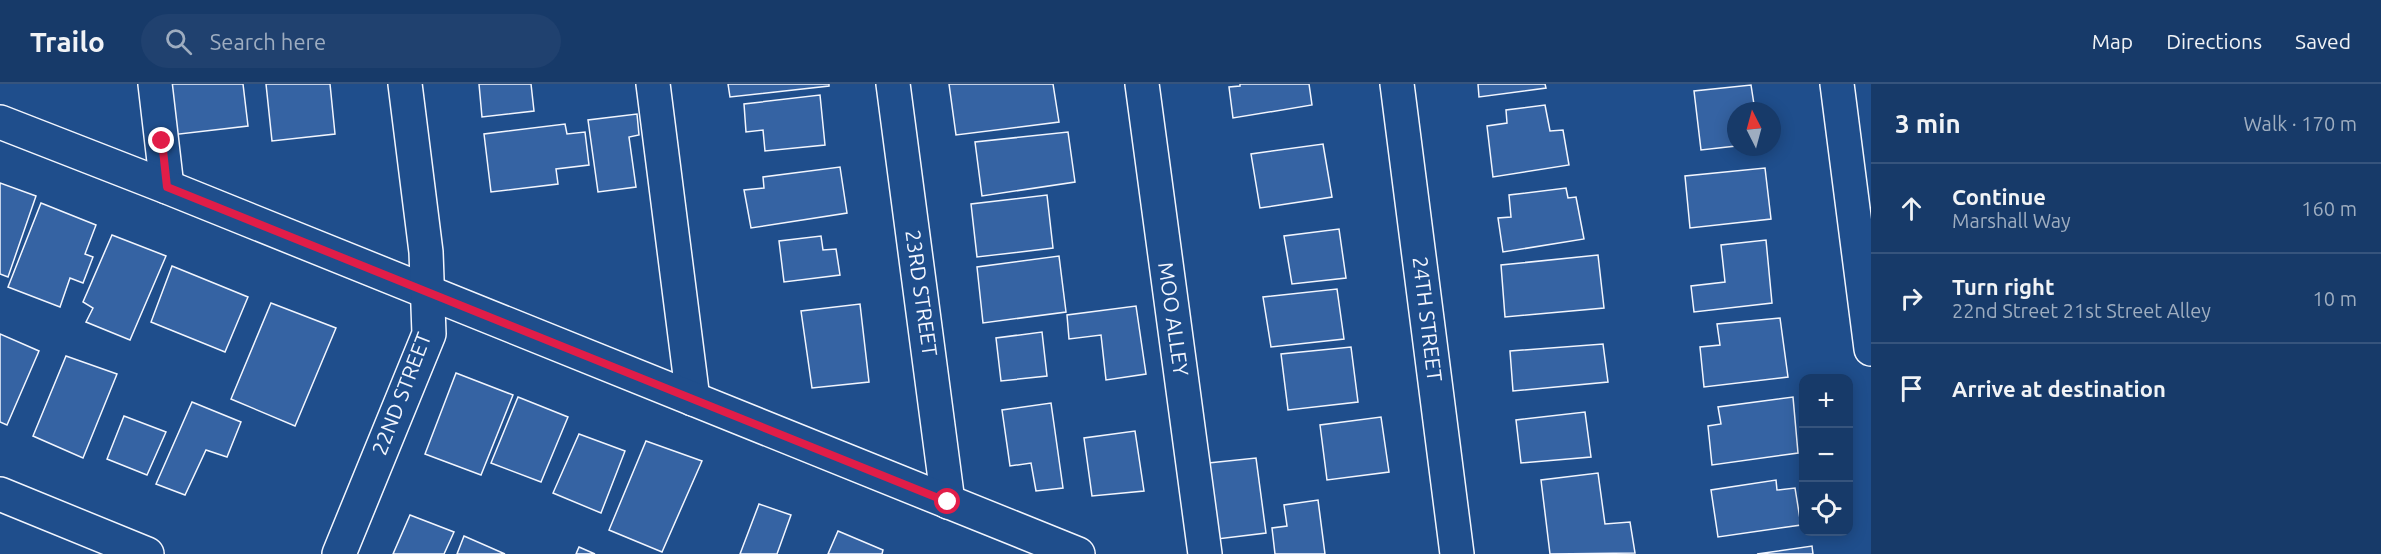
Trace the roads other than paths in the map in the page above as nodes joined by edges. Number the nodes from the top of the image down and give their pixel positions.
1 (154, 84) edge
2 (405, 84) edge
3 (653, 84) edge
4 (893, 84) edge
5 (1142, 84) edge
6 (1397, 84) edge
7 (1837, 84) edge
8 (0, 122) edge
9 (167, 187) junction
10 (428, 292) junction
11 (1871, 349) edge
12 (693, 399) junction
13 (0, 494) edge
14 (948, 502) junction
15 (147, 554) edge
16 (339, 554) edge
17 (1078, 554) edge
18 (1205, 554) edge
19 (1457, 554) edge

1 - 9 street
2 - 10 street, 22ND STREET
3 - 12 street
4 - 14 street, 23RD STREET
5 - 18 street, MOO ALLEY
6 - 19 street, 24TH STREET
7 - 11 street
8 - 9 street
9 - 10 street
10 - 12 street
10 - 16 street, 22ND STREET
12 - 14 street
13 - 15 street
14 - 17 street

